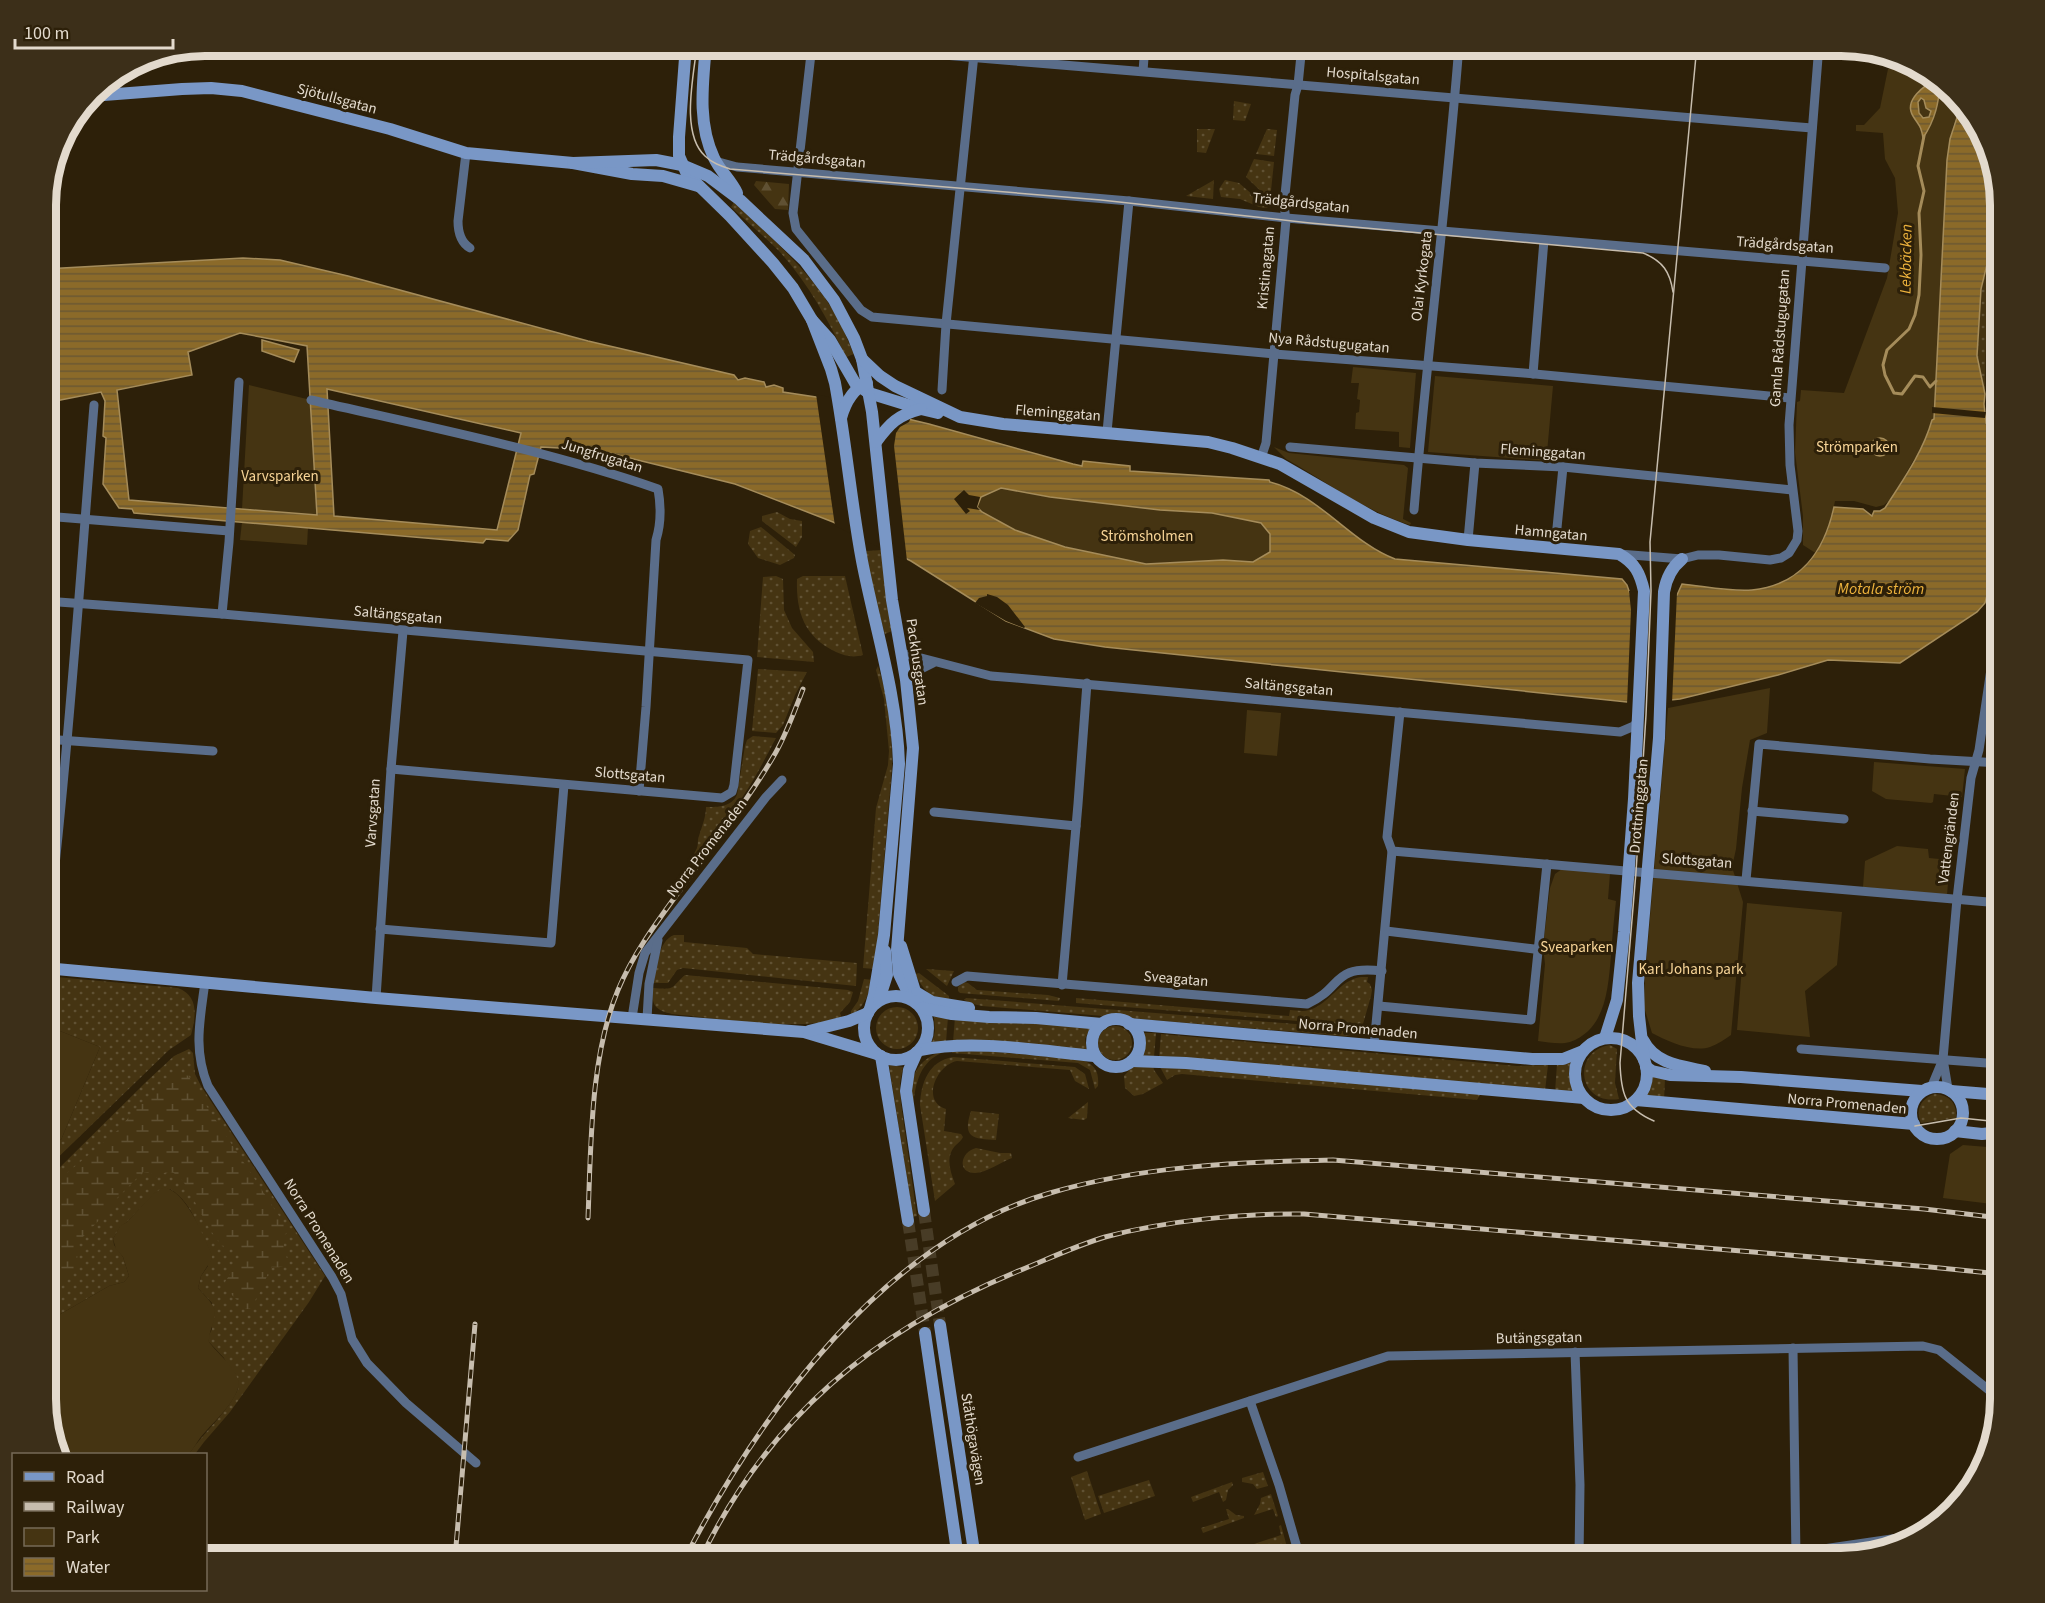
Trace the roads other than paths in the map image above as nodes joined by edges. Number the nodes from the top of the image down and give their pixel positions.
1 (685, 56) edge
2 (706, 56) edge
3 (811, 56) edge
4 (974, 56) joint
5 (1144, 56) edge
6 (1301, 56) edge
7 (1458, 56) edge
8 (1817, 56) edge
9 (1143, 71) junction
10 (1298, 85) junction
11 (107, 93) edge
12 (1455, 98) junction
13 (1812, 128) junction
14 (466, 153) junction
15 (715, 161) junction
16 (573, 163) junction
17 (682, 165) junction
18 (798, 172) junction
19 (698, 186) junction
20 (962, 187) junction
21 (740, 200) junction
22 (1130, 201) junction
23 (1286, 218) junction
24 (1442, 231) junction
25 (1544, 240) junction
26 (470, 248) dead end
27 (1801, 262) junction
28 (1885, 268) dead end
29 (812, 320) junction
30 (946, 324) junction
31 (1116, 339) junction
32 (1274, 354) junction
33 (861, 359) junction
34 (1426, 366) junction
35 (1533, 374) junction
36 (239, 382) dead end
37 (895, 386) junction
38 (865, 388) junction
39 (942, 390) dead end
40 (1790, 398) junction
41 (311, 400) dead end
42 (843, 401) junction
43 (94, 405) dead end
44 (921, 409) junction
45 (960, 417) junction
46 (841, 420) joint
47 (1107, 432) junction
48 (876, 442) junction
49 (1290, 447) dead end
50 (1261, 458) junction
51 (1418, 458) junction
52 (1475, 463) junction
53 (1563, 467) junction
54 (1792, 490) junction
55 (1414, 510) dead end
56 (56, 517) edge
57 (85, 519) junction
58 (230, 527) junction
59 (1468, 540) junction
60 (1555, 548) junction
61 (1619, 554) junction
62 (1682, 559) junction
63 (56, 602) edge
64 (78, 603) junction
65 (222, 614) junction
66 (403, 631) junction
67 (649, 651) junction
68 (902, 653) junction
69 (748, 660) joint
70 (933, 663) junction
71 (1990, 673) edge
72 (906, 680) junction
73 (1087, 683) junction
74 (1400, 712) junction
75 (1639, 717) junction
76 (56, 740) edge
77 (68, 741) junction
78 (213, 751) dead end
79 (1976, 761) junction
80 (1990, 762) edge
81 (391, 769) junction
82 (782, 780) dead end
83 (564, 785) junction
84 (639, 791) junction
85 (934, 812) dead end
86 (1752, 812) junction
87 (1844, 819) dead end
88 (1076, 826) junction
89 (1392, 851) junction
90 (56, 854) edge
91 (1547, 864) junction
92 (1628, 872) junction
93 (1648, 873) junction
94 (1746, 880) junction
95 (1957, 899) junction
96 (1990, 902) edge
97 (380, 929) junction
98 (1386, 932) junction
99 (884, 935) junction
100 (659, 938) junction
101 (1539, 948) junction
102 (56, 969) edge
103 (1382, 971) junction
104 (205, 982) junction
105 (956, 982) dead end
106 (1062, 984) junction
107 (376, 998) junction
108 (879, 1000) junction
109 (917, 1001) junction
110 (1379, 1006) junction
111 (868, 1011) junction
112 (632, 1018) junction
113 (647, 1019) junction
114 (1102, 1024) junction
115 (1129, 1024) junction
116 (804, 1032) junction
117 (821, 1037) junction
118 (1605, 1038) junction
119 (1642, 1040) junction
120 (868, 1044) junction
121 (1374, 1046) junction
122 (1801, 1049) dead end
123 (919, 1051) junction
124 (1583, 1051) junction
125 (879, 1055) junction
126 (1095, 1056) junction
127 (1943, 1059) junction
128 (1132, 1061) junction
129 (1645, 1063) junction
130 (1990, 1063) edge
131 (1741, 1077) junction
132 (1927, 1090) junction
133 (1949, 1090) junction
134 (1990, 1094) edge
135 (1584, 1098) junction
136 (1636, 1100) junction
137 (1914, 1124) junction
138 (1955, 1131) junction
139 (1990, 1133) edge
140 (924, 1211) tunnel mouth
141 (908, 1221) tunnel mouth
142 (940, 1325) tunnel mouth
143 (925, 1333) tunnel mouth
144 (1793, 1348) junction
145 (1575, 1352) junction
146 (1990, 1391) edge
147 (1250, 1401) junction
148 (1078, 1457) dead end
149 (476, 1463) dead end
150 (1888, 1540) edge
151 (957, 1548) edge
152 (973, 1548) edge
153 (1297, 1548) edge
154 (1579, 1548) edge
155 (1796, 1548) edge
156 (1839, 1548) edge

1 - 17 main road
2 - 15 main road
3 - 18 street
4 - 9 street, Hospitalsgatan
4 - 20 street
5 - 9 street
6 - 10 street, Kristinagatan
7 - 12 street, Olai Kyrkogata
8 - 13 street, Gamla Rådstugugatan
9 - 10 street, Hospitalsgatan
10 - 12 street, Hospitalsgatan
10 - 23 street, Kristinagatan
11 - 14 main road, Sjötullsgatan
12 - 13 street, Hospitalsgatan
12 - 24 street, Olai Kyrkogata
13 - 27 street, Gamla Rådstugugatan
14 - 16 main road, Sjötullsgatan
14 - 26 street
15 - 18 street, Trädgårdsgatan
15 - 21 main road
16 - 17 main road, Sjötullsgatan
16 - 19 main road, Sjötullsgatan
17 - 19 main road
17 - 21 main road, Sjötullsgatan
18 - 20 street, Trädgårdsgatan
18 - 30 street, Nya Rådstugugatan
19 - 29 main road, Sjötullsgatan
20 - 22 street, Trädgårdsgatan
20 - 30 street
21 - 33 main road, Sjötullsgatan
22 - 23 street, Trädgårdsgatan
22 - 31 street
23 - 24 street, Trädgårdsgatan
23 - 32 street, Kristinagatan
24 - 25 street, Trädgårdsgatan
24 - 34 street, Olai Kyrkogata
25 - 27 street, Trädgårdsgatan
25 - 35 street
27 - 28 street, Trädgårdsgatan
27 - 40 street, Gamla Rådstugugatan
29 - 38 main road, Sjötullsgatan
29 - 42 main road, Sjötullsgatan
30 - 31 street, Nya Rådstugugatan
30 - 39 street
31 - 32 street, Nya Rådstugugatan
31 - 47 street
32 - 34 street, Nya Rådstugugatan
32 - 50 street, Kristinagatan
33 - 37 main road, Fleminggatan
33 - 38 main road, Sjötullsgatan
34 - 35 street, Nya Rådstugugatan
34 - 51 street, Olai Kyrkogata
35 - 40 street, Nya Rådstugugatan
36 - 58 street
37 - 38 main road, Fleminggatan
37 - 45 main road, Fleminggatan
38 - 42 main road
38 - 44 main road
38 - 48 main road, Packhusgatan
40 - 54 street, Gamla Rådstugugatan
41 - 67 street, Jungfrugatan
42 - 46 main road, Sjötullsgatan
43 - 57 street
44 - 45 main road
44 - 48 main road
45 - 47 main road, Fleminggatan
46 - 99 main road, Packhusgatan
47 - 50 main road, Fleminggatan
48 - 68 main road, Packhusgatan
49 - 51 street, Fleminggatan
50 - 59 main road, Hamngatan
51 - 52 street, Fleminggatan
51 - 55 street, Olai Kyrkogata
52 - 53 street, Fleminggatan
52 - 59 street
53 - 54 street, Fleminggatan
53 - 60 street
54 - 62 street, Hamngatan
56 - 57 street
57 - 58 street
57 - 64 street
58 - 65 street
59 - 60 main road, Hamngatan
60 - 61 main road, Hamngatan
61 - 62 street, Hamngatan
61 - 75 main road, Drottninggatan
62 - 93 main road, Drottninggatan
63 - 64 street, Saltängsgatan
64 - 65 street, Saltängsgatan
64 - 77 street
65 - 66 street, Saltängsgatan
66 - 67 street, Saltängsgatan
66 - 81 street, Varvsgatan
67 - 69 street, Saltängsgatan
67 - 84 street, Jungfrugatan
68 - 70 street, Saltängsgatan
68 - 72 main road, Packhusgatan
69 - 84 street, Slottsgatan
70 - 72 street
70 - 73 street, Saltängsgatan
71 - 79 street, Vattengränden
72 - 109 main road, Packhusgatan
73 - 74 street, Saltängsgatan
73 - 88 street
74 - 75 street, Saltängsgatan
74 - 89 street
75 - 92 main road, Drottninggatan
76 - 77 street
77 - 78 street
77 - 90 street
79 - 80 street
79 - 86 street
79 - 95 street, Vattengränden
81 - 83 street, Slottsgatan
81 - 97 street, Varvsgatan
82 - 100 street, Norra Promenaden
83 - 84 street, Slottsgatan
83 - 97 street
85 - 88 street
86 - 87 street
86 - 94 street
88 - 106 street
89 - 91 street, Slottsgatan
89 - 98 street
91 - 92 street, Slottsgatan
91 - 101 street
92 - 93 street, Slottsgatan
92 - 118 main road, Drottninggatan
93 - 94 street, Slottsgatan
93 - 119 main road, Drottninggatan
94 - 95 street, Slottsgatan
95 - 96 street, Slottsgatan
95 - 127 street, Vattengränden
97 - 107 street, Varvsgatan
98 - 101 street
98 - 103 street
99 - 108 main road, Packhusgatan
99 - 111 main road, Packhusgatan
100 - 112 street, Norra Promenaden
100 - 113 street, Norra Promenaden
101 - 110 street
102 - 104 main road
103 - 106 street, Sveagatan
103 - 110 street
104 - 107 main road
104 - 149 street, Norra Promenaden
105 - 106 street, Sveagatan
107 - 112 main road
108 - 109 main road
108 - 111 main road
109 - 114 main road
109 - 123 main road
110 - 121 street
111 - 116 main road
111 - 120 main road
112 - 113 main road
113 - 116 main road
114 - 115 main road
114 - 126 main road
115 - 121 main road, Norra Promenaden
115 - 128 main road
116 - 117 main road
117 - 120 main road
117 - 125 main road
118 - 124 main road
118 - 129 main road
119 - 129 main road, Drottninggatan
119 - 131 main road, Norra Promenaden
120 - 125 main road
121 - 124 main road, Norra Promenaden
122 - 127 street
123 - 125 main road
123 - 126 main road
123 - 140 main road
124 - 135 main road
125 - 141 main road
126 - 128 main road
127 - 130 street
127 - 132 street, Vattengränden
127 - 133 street, Vattengränden
128 - 135 main road
129 - 131 main road, Norra Promenaden
129 - 136 main road
131 - 132 main road, Norra Promenaden
132 - 133 main road
132 - 137 main road
133 - 134 main road
133 - 138 main road
135 - 136 main road
136 - 137 main road, Norra Promenaden
137 - 138 main road
138 - 139 main road
142 - 152 main road, Ståthögavägen
143 - 151 main road
144 - 145 street, Butängsgatan
144 - 146 street, Butängsgatan
144 - 155 street
145 - 147 street, Butängsgatan
145 - 154 street
147 - 148 street, Butängsgatan
147 - 153 street
150 - 156 street

